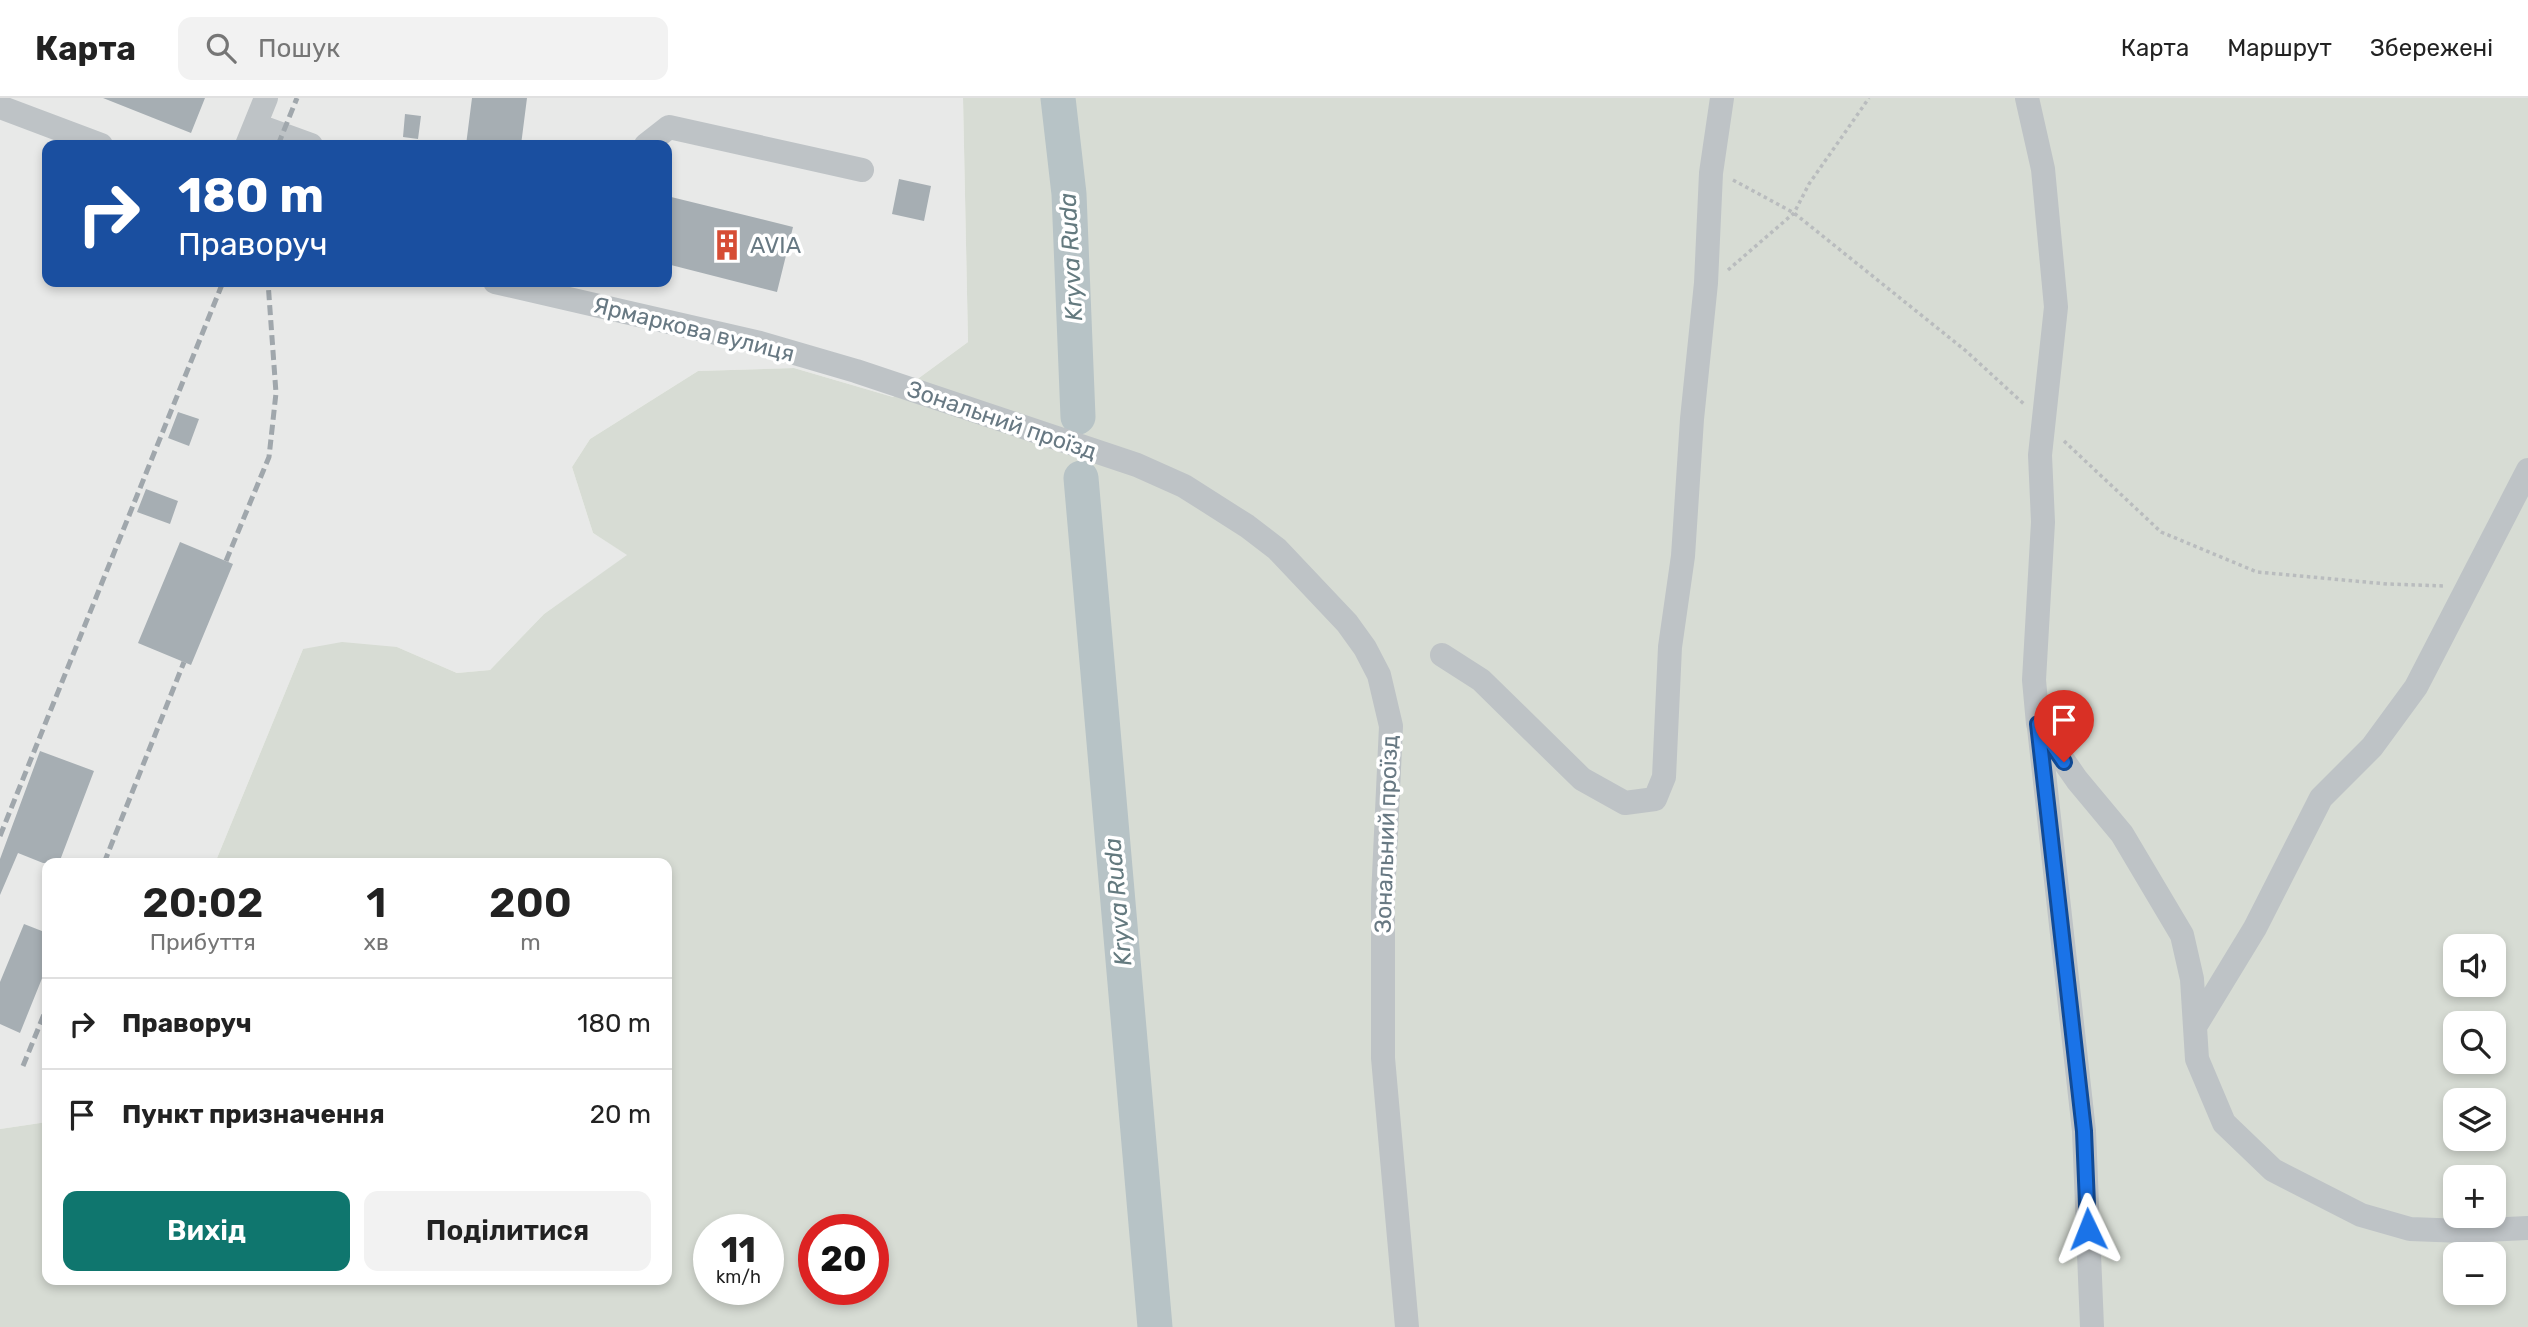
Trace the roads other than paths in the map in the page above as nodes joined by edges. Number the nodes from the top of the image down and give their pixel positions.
1 (267, 98) edge
2 (1722, 98) edge
3 (2027, 98) edge
4 (0, 107) edge
5 (252, 135) edge
6 (88, 140) edge
7 (282, 140) edge
8 (652, 140) edge
9 (862, 170) dead end
10 (517, 287) edge
11 (893, 382) joint
12 (2528, 470) edge
13 (1442, 655) dead end
14 (2038, 724) junction
15 (2196, 1025) junction
16 (2528, 1228) edge
17 (1407, 1327) edge
18 (2092, 1327) edge

1 - 5 street
2 - 13 street
3 - 14 street
4 - 6 street
5 - 7 street
8 - 9 street
10 - 11 street, Ярмаркова вулиця
11 - 17 street, Зональний проїзд
12 - 15 street
14 - 15 street
14 - 18 street
15 - 16 street

